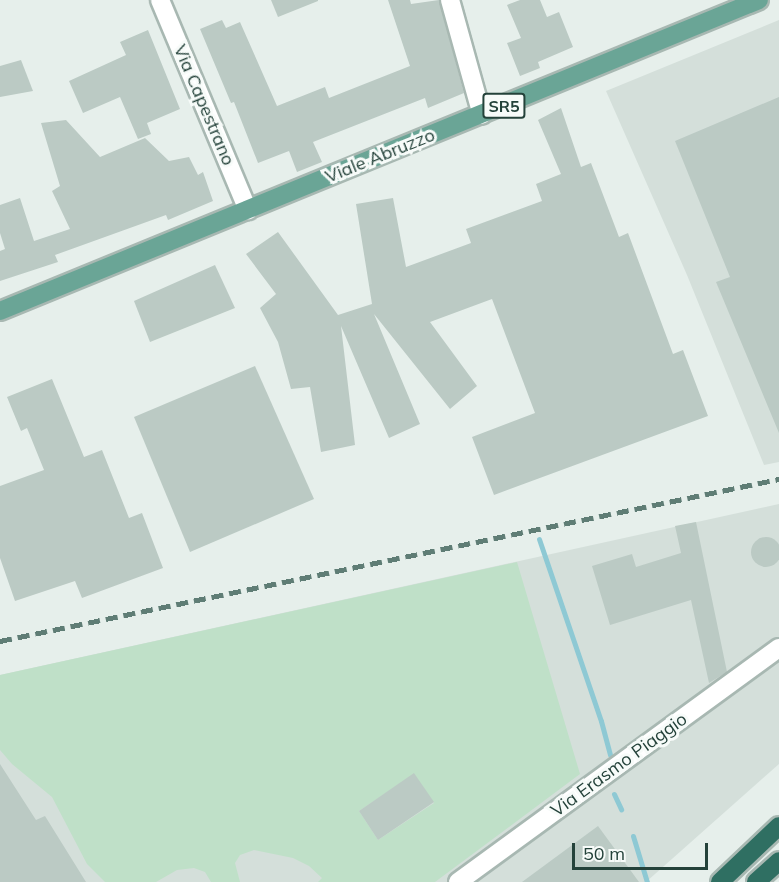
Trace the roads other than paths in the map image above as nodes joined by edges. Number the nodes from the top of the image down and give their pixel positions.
1 (160, 0) edge
2 (450, 0) edge
3 (759, 0) edge
4 (482, 115) junction
5 (248, 210) junction
6 (0, 311) edge
7 (779, 648) edge
8 (779, 826) edge
9 (779, 861) edge
10 (458, 882) edge
11 (720, 882) edge
12 (756, 882) edge

1 - 5 street, Via Capestrano
2 - 4 street
3 - 4 main road, Viale Abruzzo / SR5
4 - 5 main road, Viale Abruzzo / SR5
5 - 6 main road, Viale Abruzzo / SR5
7 - 10 street, Via Erasmo Piaggio
8 - 11 highway
9 - 12 highway

